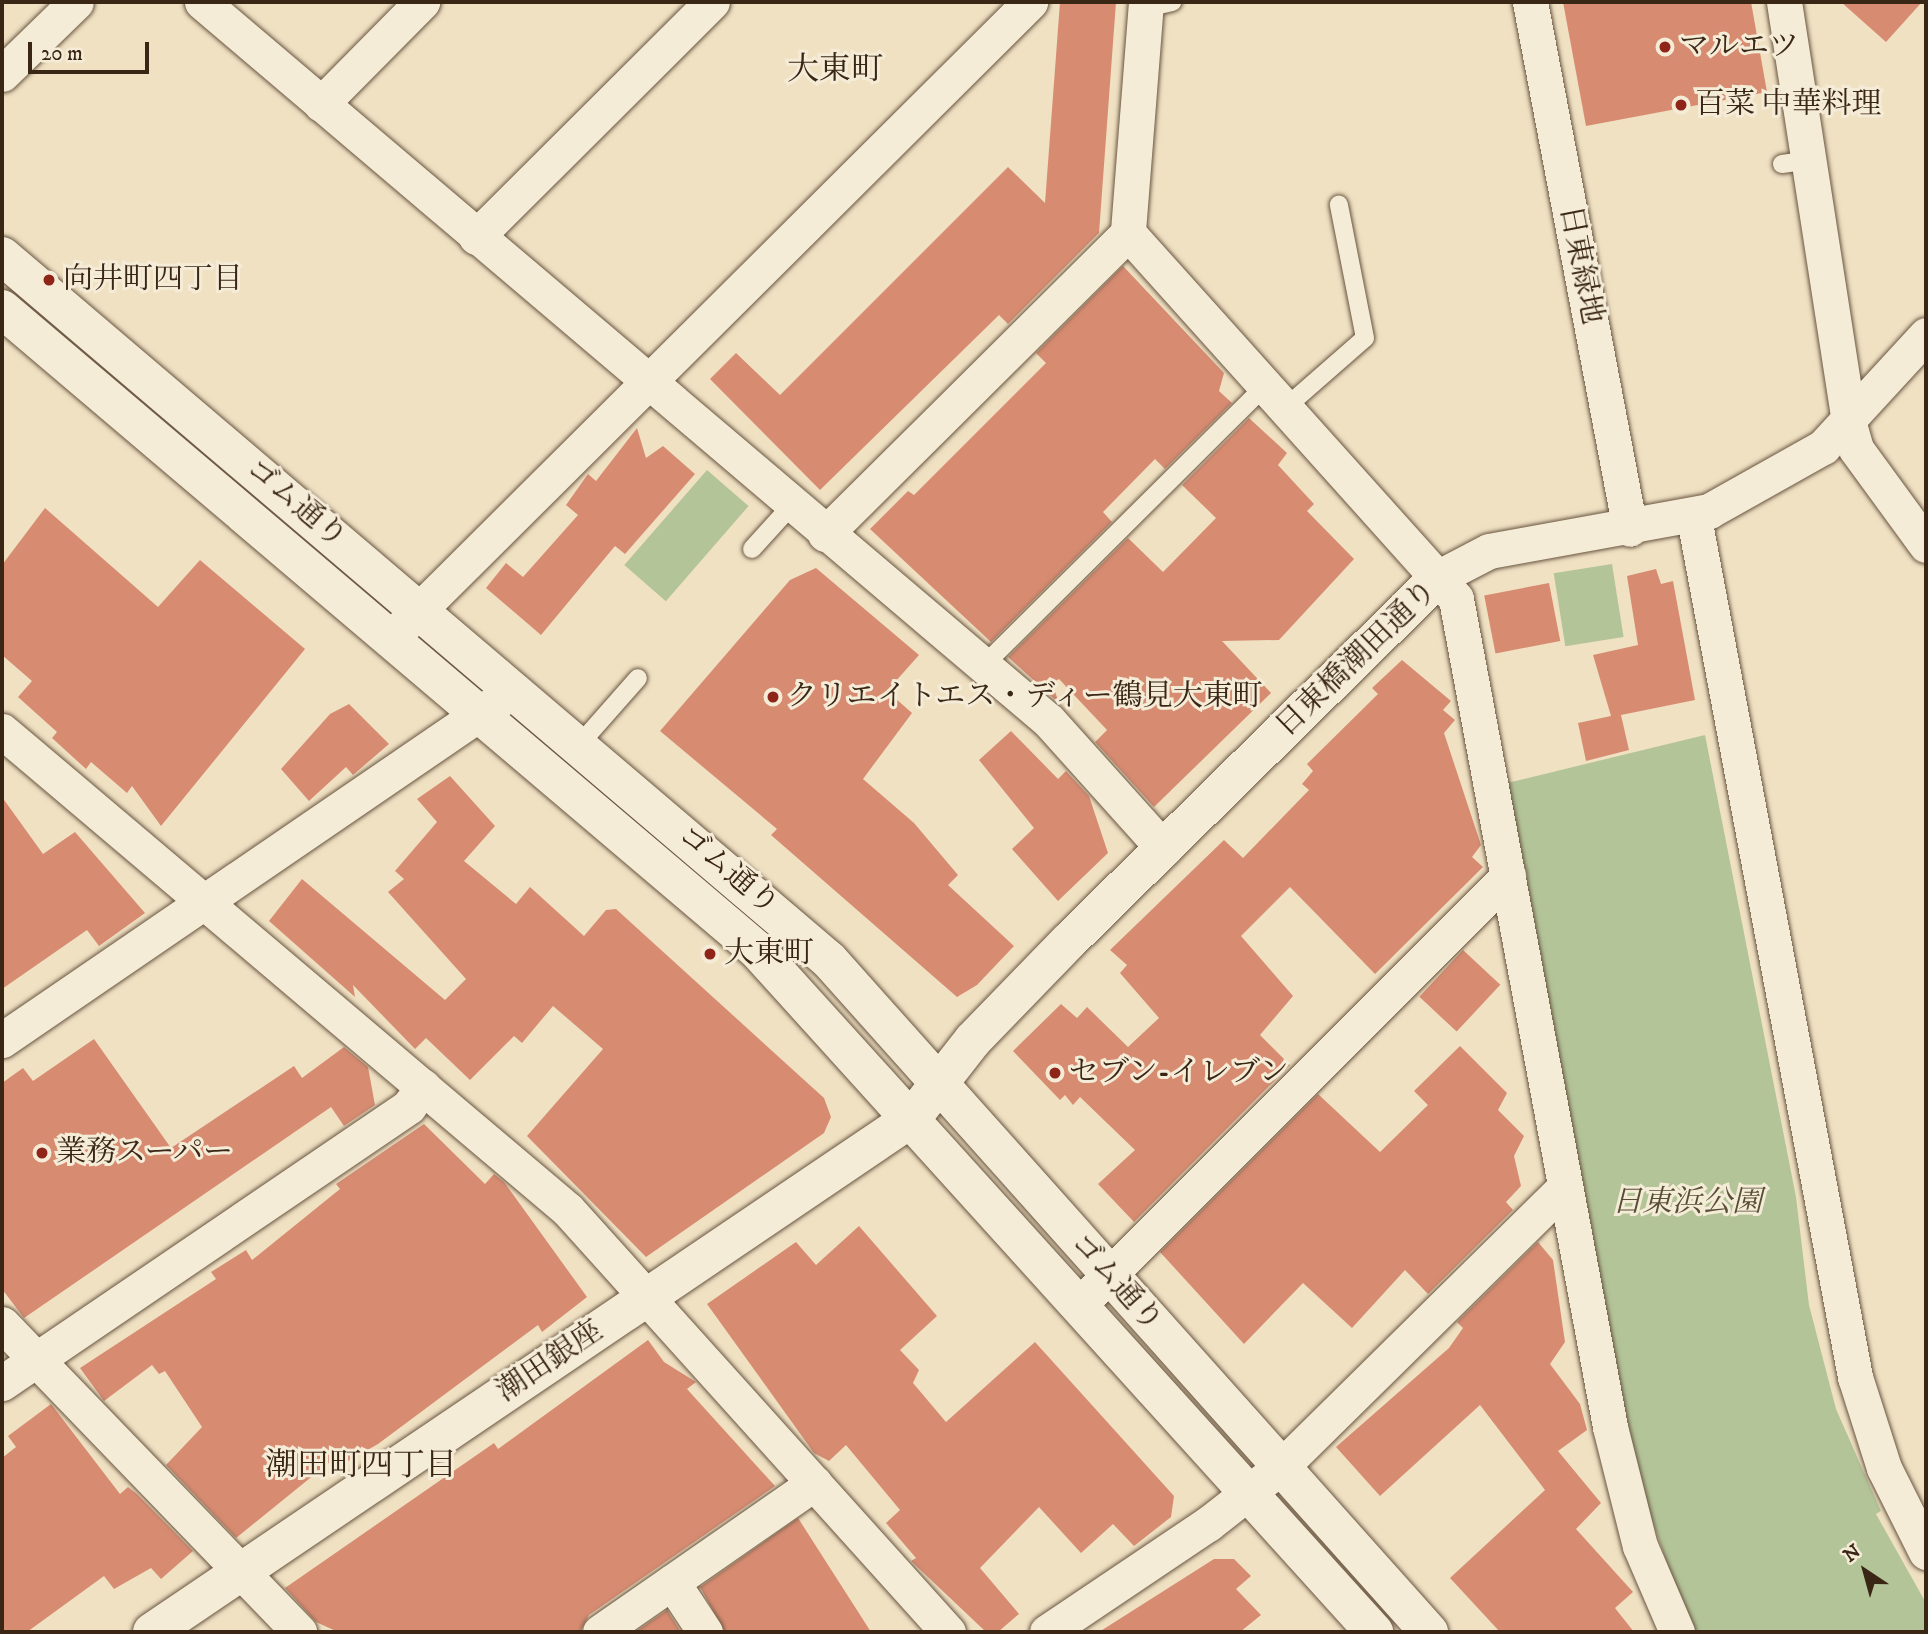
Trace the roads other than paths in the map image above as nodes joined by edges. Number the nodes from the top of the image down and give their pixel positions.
1 (76, 2) edge
2 (202, 2) edge
3 (422, 2) edge
4 (712, 2) edge
5 (1030, 2) edge
6 (1530, 2) edge
7 (1784, 2) edge
8 (1155, 4) edge
9 (2, 74) edge
10 (321, 104) junction
11 (1339, 205) dead end
12 (1128, 233) junction
13 (476, 237) junction
14 (2, 256) edge
15 (2, 309) edge
16 (1926, 335) edge
17 (646, 384) junction
18 (1275, 397) junction
19 (1849, 424) junction
20 (791, 506) junction
21 (1694, 518) junction
22 (1630, 529) junction
23 (825, 534) junction
24 (1926, 545) edge
25 (752, 549) dead end
26 (1439, 578) junction
27 (420, 609) junction
28 (390, 639) junction
29 (982, 667) junction
30 (638, 678) dead end
31 (514, 690) junction
32 (477, 717) junction
33 (2, 731) edge
34 (579, 745) junction
35 (1164, 849) junction
36 (1508, 876) junction
37 (203, 904) junction
38 (2, 1040) edge
39 (942, 1086) junction
40 (423, 1087) junction
41 (912, 1118) junction
42 (1563, 1189) junction
43 (1109, 1276) junction
44 (649, 1296) junction
45 (1079, 1305) junction
46 (2, 1324) edge
47 (35, 1360) junction
48 (2, 1383) edge
49 (1282, 1466) junction
50 (814, 1483) junction
51 (1250, 1492) junction
52 (1926, 1552) edge
53 (241, 1572) junction
54 (672, 1582) junction
55 (152, 1632) edge
56 (299, 1632) edge
57 (600, 1632) edge
58 (705, 1632) edge
59 (948, 1632) edge
60 (1047, 1632) edge
61 (1374, 1632) edge
62 (1429, 1632) edge
63 (1677, 1632) edge

1 - 9 street
2 - 10 street
3 - 10 street
4 - 13 street
5 - 17 street
6 - 22 street, 日東緑地
7 - 19 street
8 - 12 street
10 - 13 street
11 - 18 lane
12 - 18 street
12 - 23 street
13 - 17 street
14 - 27 street, ゴム通り
15 - 28 street, ゴム通り
16 - 19 street, 日東橋潮田通り
17 - 20 street
17 - 27 street
18 - 26 street
18 - 29 lane
19 - 21 street, 日東橋潮田通り
19 - 24 street
20 - 23 street
20 - 25 lane
21 - 22 street, 日東橋潮田通り
21 - 52 street
22 - 26 street, 日東橋潮田通り
23 - 29 street
26 - 35 street, 日東橋潮田通り
26 - 36 street
27 - 28 street
27 - 31 street, ゴム通り
28 - 32 street, ゴム通り
29 - 35 street
30 - 34 lane
31 - 32 street
31 - 34 street, ゴム通り
32 - 37 street
32 - 41 street, ゴム通り
33 - 37 street
34 - 39 street, ゴム通り
35 - 39 street, 日東橋潮田通り
36 - 42 street
36 - 43 street
37 - 38 street
37 - 40 street
39 - 41 street, 潮田銀座
39 - 43 street, ゴム通り
40 - 44 street
40 - 47 street
41 - 44 street, 潮田銀座
41 - 45 street, ゴム通り
42 - 49 street
42 - 63 street
43 - 45 street
43 - 49 street, ゴム通り
44 - 50 street
44 - 53 street, 潮田銀座
45 - 51 street, ゴム通り
46 - 47 street
47 - 48 street
47 - 53 street
49 - 51 street
49 - 62 street, ゴム通り
50 - 54 street
50 - 59 street
51 - 60 street
51 - 61 street, ゴム通り
53 - 55 street, 潮田銀座
53 - 56 street
54 - 57 street
54 - 58 street

